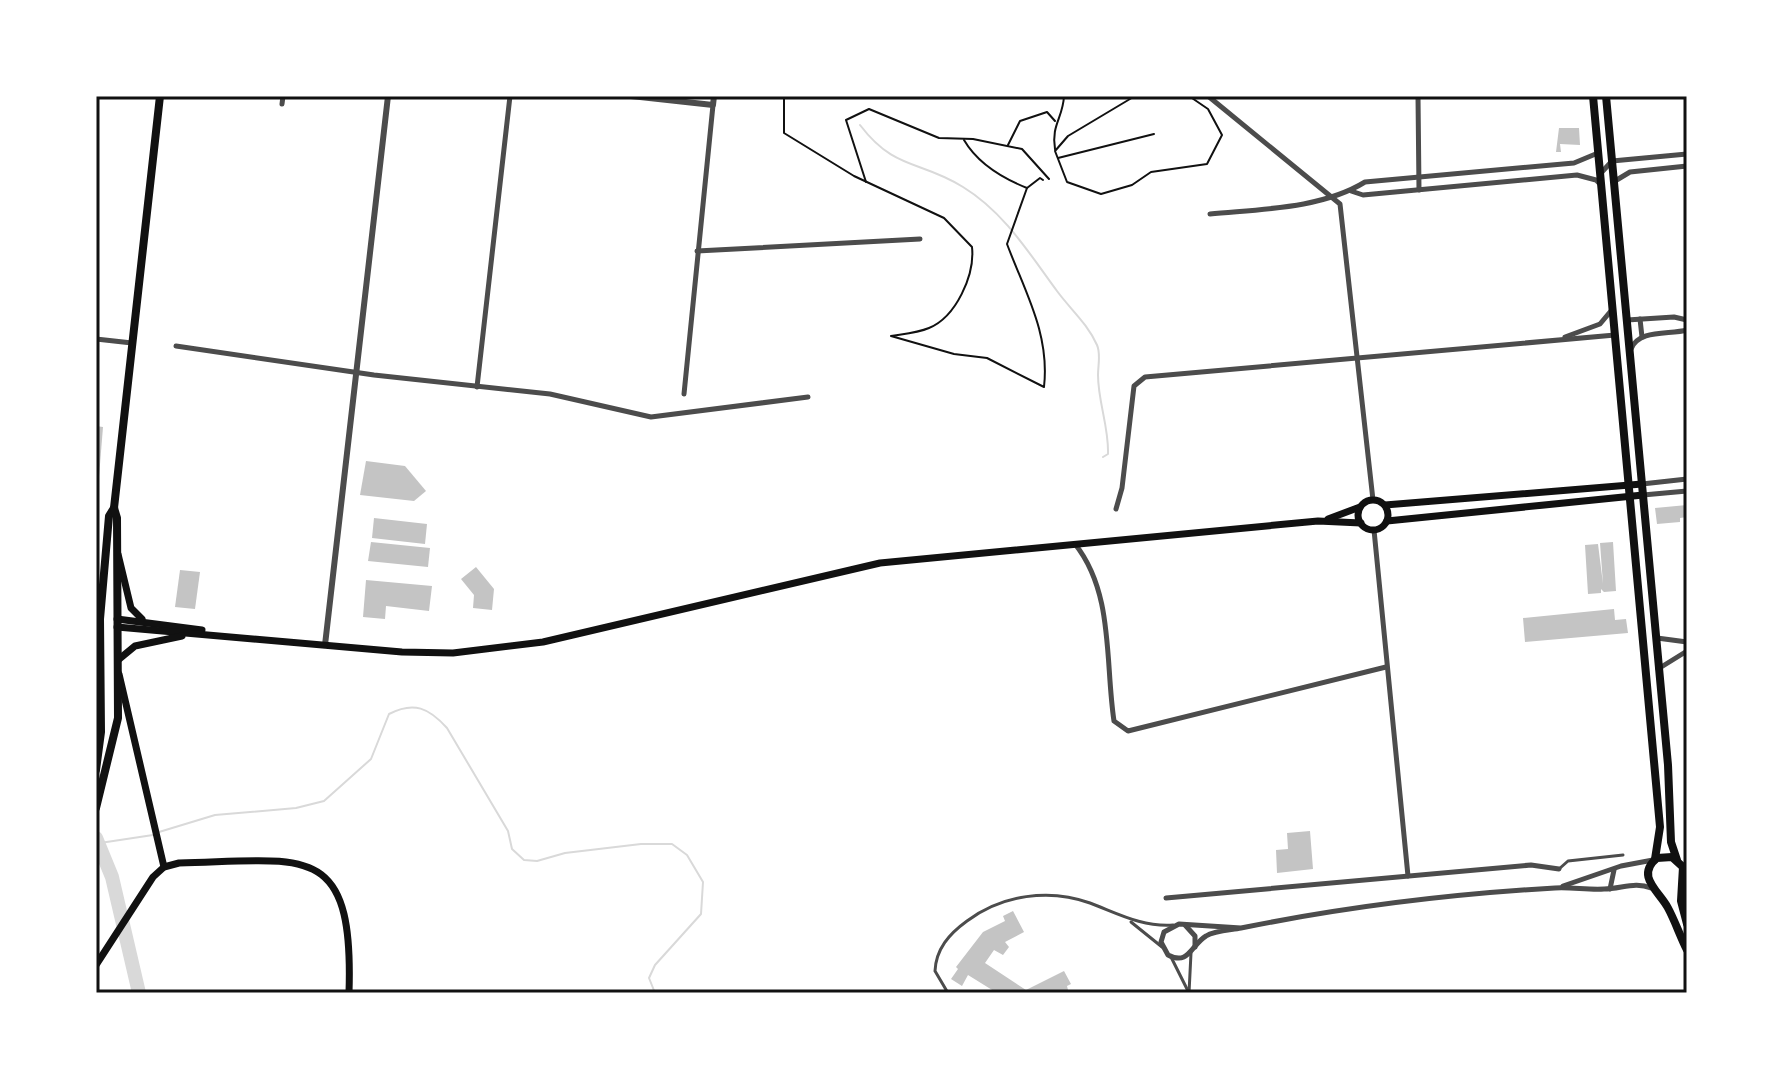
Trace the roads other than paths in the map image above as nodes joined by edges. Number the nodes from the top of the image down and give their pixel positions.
1 (160, 96) edge
2 (283, 96) edge
3 (388, 96) edge
4 (510, 96) edge
5 (631, 96) edge
6 (714, 96) edge
7 (1208, 96) edge
8 (1418, 96) edge
9 (1593, 96) edge
10 (1606, 96) edge
11 (282, 104) dead end
12 (713, 105) junction
13 (1598, 152) junction
14 (1687, 154) edge
15 (1678, 155) junction
16 (1612, 161) junction
17 (1687, 166) edge
18 (1679, 167) junction
19 (1600, 174) junction
20 (1419, 177) junction
21 (1614, 182) junction
22 (1601, 186) junction
23 (1419, 190) junction
24 (1351, 191) junction
25 (1329, 196) junction
26 (1210, 214) dead end
27 (920, 239) dead end
28 (697, 251) junction
29 (1612, 304) junction
30 (1640, 319) junction
31 (1684, 319) edge
32 (1627, 320) junction
33 (1685, 331) edge
34 (1615, 335) junction
35 (1642, 337) junction
36 (1561, 338) junction
37 (96, 339) edge
38 (132, 343) junction
39 (176, 346) dead end
40 (1630, 350) junction
41 (1356, 356) junction
42 (358, 372) junction
43 (477, 387) junction
44 (684, 394) dead end
45 (808, 397) dead end
46 (1687, 479) edge
47 (1642, 484) junction
48 (1630, 491) junction
49 (1687, 491) edge
50 (1643, 495) junction
51 (1373, 500) junction
52 (1385, 505) junction
53 (1360, 507) junction
54 (114, 508) junction
55 (1116, 509) dead end
56 (1318, 521) junction
57 (1387, 521) junction
58 (1361, 523) junction
59 (1374, 530) junction
60 (1075, 543) junction
61 (116, 548) junction
62 (98, 618) edge
63 (148, 622) junction
64 (117, 623) junction
65 (216, 633) junction
66 (1656, 638) junction
67 (1687, 642) edge
68 (325, 645) junction
69 (1687, 651) edge
70 (118, 660) junction
71 (1386, 667) junction
72 (1658, 669) junction
73 (118, 672) junction
74 (96, 768) edge
75 (96, 808) edge
76 (1623, 855) dead end
77 (1655, 860) junction
78 (1681, 861) edge
79 (164, 867) junction
80 (1559, 869) joint
81 (1615, 869) junction
82 (1408, 876) junction
83 (1684, 885) edge
84 (1558, 888) junction
85 (1610, 889) junction
86 (1653, 889) junction
87 (1166, 898) dead end
88 (1126, 919) junction
89 (1687, 924) edge
90 (1173, 925) junction
91 (1185, 925) junction
92 (1241, 928) junction
93 (1162, 947) junction
94 (1193, 950) junction
95 (1687, 950) edge
96 (1171, 957) junction
97 (96, 965) edge
98 (349, 993) edge
99 (948, 993) edge
100 (1189, 993) edge

1 - 38 main road
2 - 11 street
3 - 42 street
4 - 43 street
5 - 12 street
6 - 12 street
7 - 25 street
8 - 20 street
9 - 13 main road
10 - 16 main road
12 - 28 street
13 - 19 main road
13 - 20 street
14 - 15 street
15 - 16 street
15 - 18 street
16 - 19 street
16 - 21 main road
17 - 18 street
18 - 21 street
19 - 22 main road
20 - 23 street
20 - 24 street
21 - 32 main road
22 - 23 street
22 - 29 main road
23 - 24 street
24 - 25 street
25 - 26 street
25 - 41 street
27 - 28 street
28 - 44 street
29 - 34 main road
29 - 36 street
30 - 31 street
30 - 32 street
30 - 35 street
31 - 33 street
32 - 34 main road
32 - 40 main road
33 - 35 street
34 - 36 street
34 - 48 main road
35 - 40 street
36 - 41 street
37 - 38 street
38 - 54 main road
39 - 42 street
40 - 47 main road
41 - 51 street
41 - 55 street
42 - 43 street
42 - 68 street
43 - 45 street
46 - 47 street
47 - 48 main road
47 - 50 main road
48 - 50 main road
48 - 52 main road
48 - 57 main road
48 - 77 main road
49 - 50 street
50 - 66 main road
51 - 52 main road
51 - 53 main road
52 - 57 main road
53 - 56 main road
53 - 58 main road
54 - 61 main road
54 - 62 main road
56 - 58 main road
56 - 60 main road
57 - 59 main road
58 - 59 main road
59 - 71 street
60 - 68 main road
60 - 71 street
61 - 63 main road
61 - 64 main road
62 - 64 main road
62 - 74 main road
63 - 64 main road
63 - 65 main road
64 - 65 main road
64 - 70 main road
65 - 68 main road
65 - 70 main road
66 - 67 street
66 - 72 main road
69 - 72 street
70 - 73 main road
71 - 82 street
72 - 78 main road
73 - 75 main road
73 - 79 main road
76 - 80 lane
77 - 78 main road
77 - 81 street
77 - 86 main road
78 - 83 main road
79 - 97 main road
79 - 98 main road
80 - 82 street
81 - 84 street
81 - 85 street
82 - 87 street
83 - 86 main road
83 - 89 main road
84 - 85 street
84 - 92 street
85 - 86 street
86 - 95 main road
88 - 90 lane
88 - 93 lane
88 - 99 lane
90 - 91 street
90 - 93 street
91 - 92 street
91 - 94 street
92 - 94 street
93 - 96 street
94 - 96 street
94 - 100 lane
96 - 100 lane

